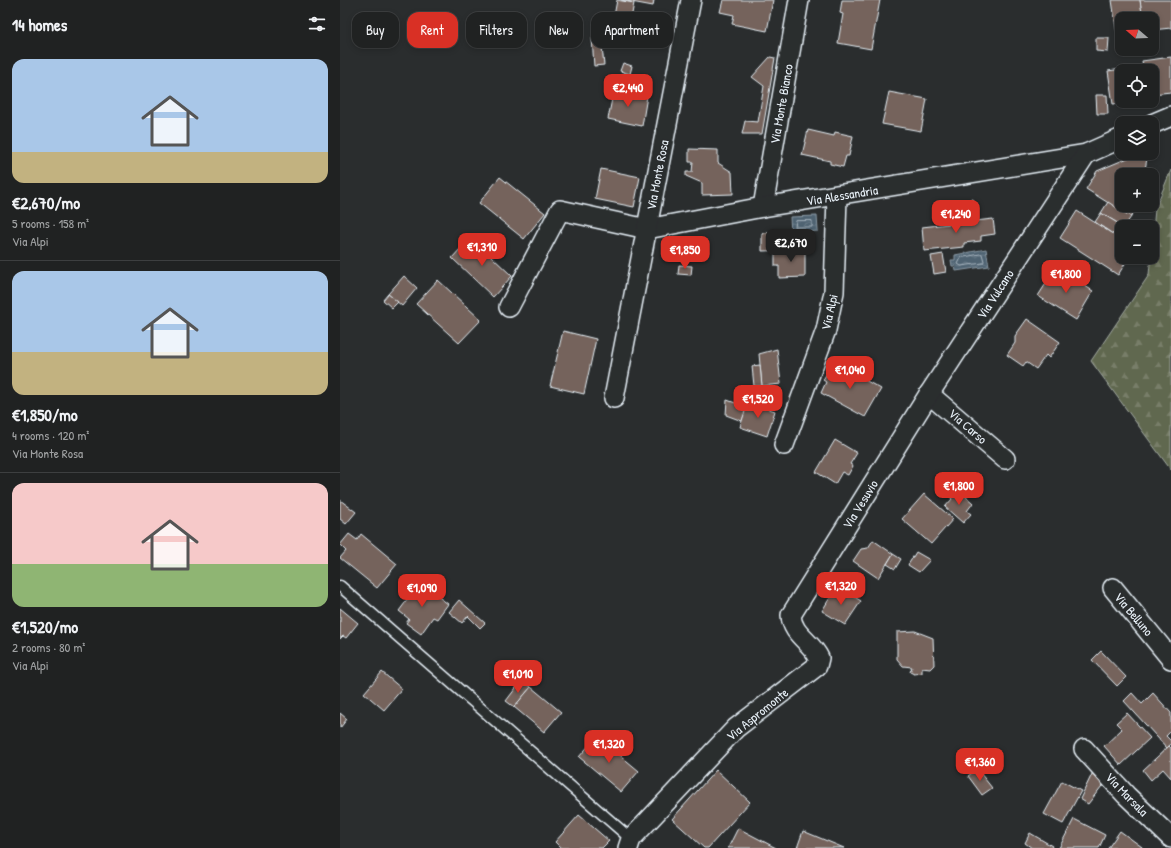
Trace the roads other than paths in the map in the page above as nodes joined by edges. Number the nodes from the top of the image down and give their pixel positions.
1 (691, 0) edge
2 (799, 0) edge
3 (1171, 116) edge
4 (1159, 121) edge
5 (1115, 141) edge
6 (1086, 154) junction
7 (837, 196) junction
8 (763, 207) junction
9 (647, 229) junction
10 (509, 307) dead end
11 (929, 394) junction
12 (614, 398) dead end
13 (784, 445) dead end
14 (1006, 459) dead end
15 (340, 586) edge
16 (1113, 588) dead end
17 (791, 615) joint
18 (1171, 659) edge
19 (1084, 750) dead end
20 (1171, 838) edge
21 (630, 843) edge

1 - 9 street, Via Monte Rosa
2 - 8 street, Via Monte Bianco
3 - 4 street
5 - 6 street, Via Alessandria
6 - 7 street, Via Alessandria
6 - 11 street, Via Vulcano
7 - 8 street, Via Alessandria
7 - 13 street, Via Alpi
8 - 9 street, Via Alessandria
9 - 10 street, Via Alessandria
9 - 12 street, Via Monte Rosa
11 - 14 street, Via Carso
11 - 17 street, Via Vesuvio
15 - 21 lane
16 - 18 street, Via Belluno
17 - 21 street, Via Aspromonte
19 - 20 street, Via Marsala

